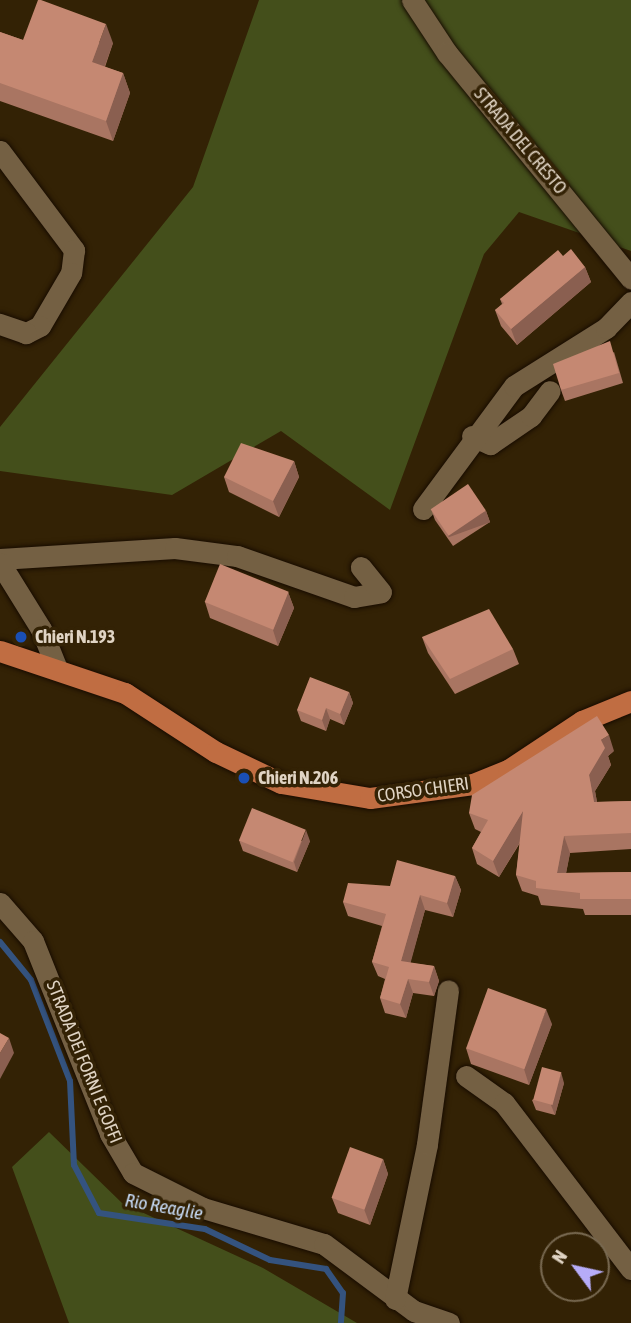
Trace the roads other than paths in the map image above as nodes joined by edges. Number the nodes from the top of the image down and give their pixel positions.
1 (412, 0) edge
2 (0, 152) edge
3 (631, 278) edge
4 (631, 302) edge
5 (0, 324) edge
6 (550, 391) dead end
7 (472, 436) junction
8 (423, 509) dead end
9 (0, 561) edge
10 (361, 567) dead end
11 (0, 651) edge
12 (56, 666) junction
13 (631, 701) edge
14 (0, 903) edge
15 (448, 990) dead end
16 (466, 1076) dead end
17 (631, 1269) edge
18 (395, 1299) junction
19 (449, 1323) edge

1 - 3 street, STRADA DEL CRESTO
2 - 5 street
4 - 7 street
6 - 7 street
7 - 8 street
9 - 10 street
9 - 12 street
11 - 12 main road, CORSO CHIERI
12 - 13 main road, CORSO CHIERI
14 - 18 street, STRADA DEI FORNI E GOFFI
15 - 18 street
16 - 17 street
18 - 19 street, STRADA DEI FORNI E GOFFI

